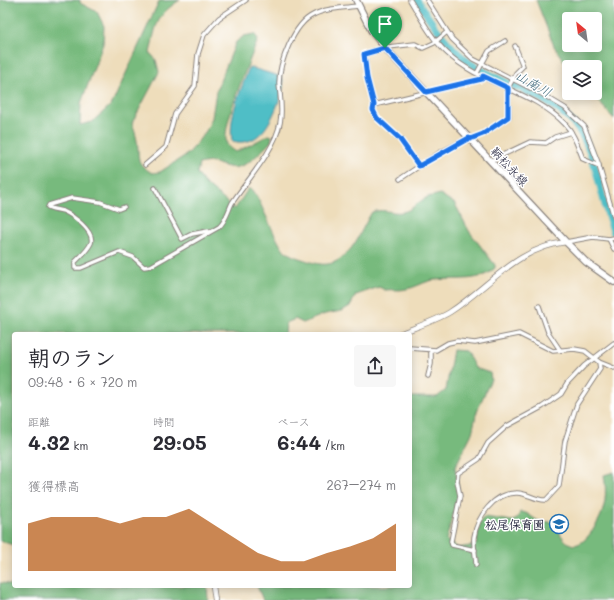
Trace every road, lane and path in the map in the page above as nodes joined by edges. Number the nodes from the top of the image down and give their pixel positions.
1 (246, 0) edge
2 (410, 0) edge
3 (427, 0) edge
4 (357, 3) edge
5 (447, 33) junction
6 (438, 40) junction
7 (505, 41) dead end
8 (515, 46) dead end
9 (385, 48) junction
10 (482, 65) junction
11 (478, 72) junction
12 (483, 76) junction
13 (513, 79) junction
14 (509, 87) junction
15 (426, 92) junction
16 (374, 105) junction
17 (571, 132) junction
18 (469, 138) junction
19 (490, 161) junction
20 (146, 165) dead end
21 (599, 165) junction
22 (419, 166) junction
23 (400, 179) dead end
24 (155, 188) dead end
25 (124, 208) dead end
26 (614, 216) edge
27 (213, 230) junction
28 (611, 238) edge
29 (566, 242) junction
30 (614, 248) edge
31 (614, 282) edge
32 (539, 306) dead end
33 (407, 332) edge
34 (614, 344) edge
35 (412, 348) edge
36 (430, 350) junction
37 (560, 350) junction
38 (595, 358) junction
39 (599, 362) junction
40 (614, 368) edge
41 (428, 376) dead end
42 (475, 550) junction
43 (476, 565) dead end
44 (213, 588) edge
45 (215, 600) edge

1 - 20 street
2 - 6 street
3 - 5 street
4 - 9 main road, 鞆松永線
4 - 27 street
5 - 6 street
5 - 10 street
6 - 9 street
6 - 11 street
7 - 10 street
8 - 13 street
9 - 15 main road, 鞆松永線
9 - 16 street
10 - 11 street
10 - 13 street
11 - 12 street
12 - 14 street
12 - 15 street
13 - 14 street
13 - 21 street
14 - 17 street
14 - 18 street
15 - 16 street
15 - 18 main road, 鞆松永線
16 - 22 street
17 - 19 street
17 - 21 street
18 - 19 main road, 鞆松永線
18 - 22 street
19 - 29 main road, 鞆松永線
21 - 26 street
22 - 23 street
24 - 27 street
25 - 27 street
28 - 29 street
28 - 30 street
29 - 31 main road, 鞆松永線
29 - 33 street
32 - 37 street
34 - 38 street
35 - 36 street
36 - 37 street
36 - 41 street
37 - 38 street
38 - 39 street
38 - 42 street
39 - 40 street
39 - 42 street
42 - 43 street
44 - 45 street

